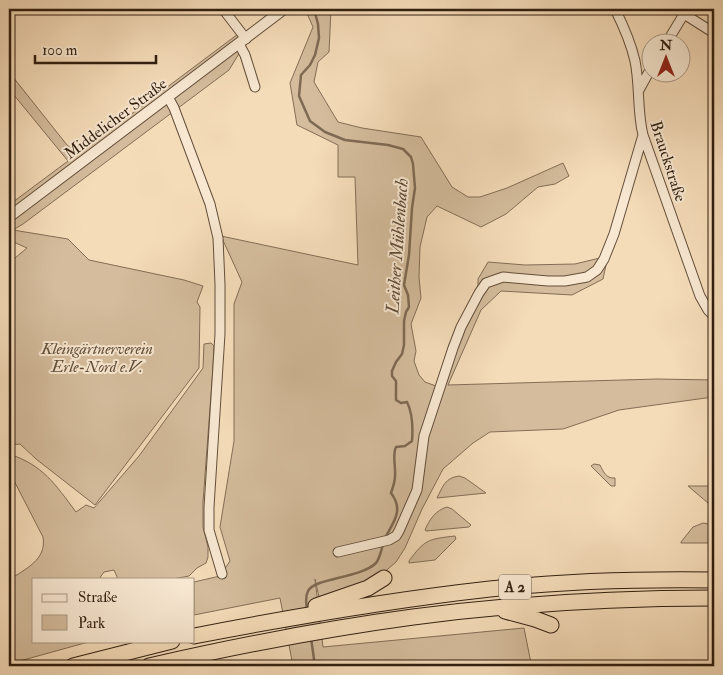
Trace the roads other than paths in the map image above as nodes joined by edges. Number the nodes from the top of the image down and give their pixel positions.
1 (223, 9) edge
2 (284, 9) edge
3 (615, 9) edge
4 (685, 11) edge
5 (673, 32) edge
6 (714, 33) edge
7 (242, 41) junction
8 (256, 54) dead end
9 (245, 55) junction
10 (643, 82) edge
11 (255, 87) dead end
12 (639, 90) junction
13 (168, 98) junction
14 (643, 135) junction
15 (9, 217) edge
16 (714, 316) edge
17 (338, 552) dead end
18 (222, 574) dead end
19 (384, 578) dead end
20 (714, 580) edge
21 (714, 598) edge
22 (494, 608) junction
23 (318, 609) junction
24 (551, 625) dead end
25 (195, 636) edge
26 (168, 642) edge
27 (74, 666) edge
28 (149, 666) edge

1 - 7 street
2 - 7 street, Middelicher Straße
3 - 12 street, Brauckstraße
4 - 5 street
4 - 6 street
7 - 9 street
7 - 13 street, Middelicher Straße
8 - 9 street
9 - 11 street
10 - 12 street
12 - 14 street, Brauckstraße
13 - 15 street, Middelicher Straße
13 - 18 street
14 - 16 street, Brauckstraße
14 - 17 street
19 - 23 highway
20 - 23 highway, A 2
21 - 22 highway, A 2
22 - 24 highway
22 - 28 highway, A 2
23 - 25 highway
26 - 27 highway

